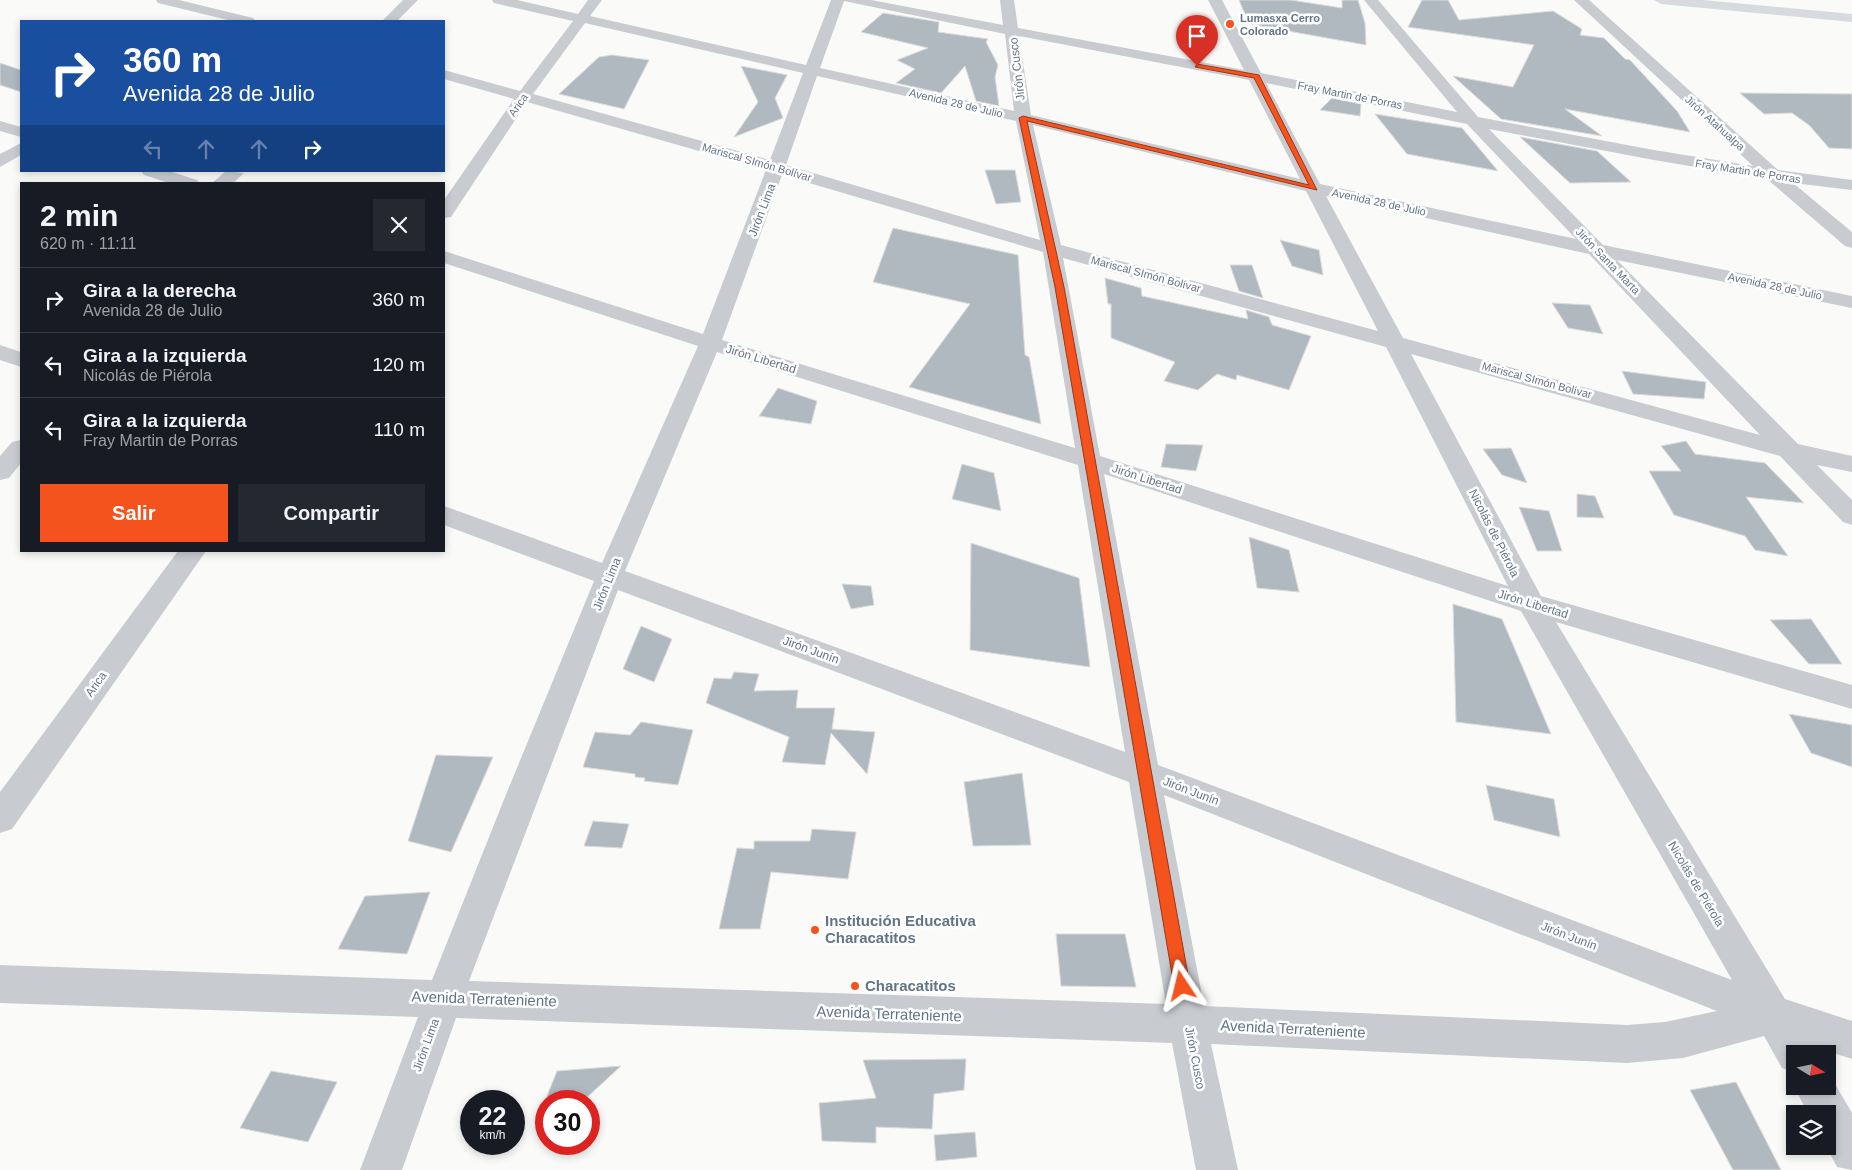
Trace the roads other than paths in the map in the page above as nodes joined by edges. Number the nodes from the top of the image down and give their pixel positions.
1 (163, 0) edge
2 (218, 0) edge
3 (411, 0) edge
4 (499, 0) edge
5 (595, 0) edge
6 (838, 0) edge
7 (850, 0) edge
8 (1007, 0) edge
9 (1215, 0) edge
10 (1371, 0) edge
11 (1581, 0) edge
12 (1661, 0) edge
13 (204, 10) junction
14 (1852, 18) edge
15 (190, 20) edge
16 (244, 20) edge
17 (390, 20) edge
18 (581, 20) junction
19 (1013, 32) junction
20 (810, 70) junction
21 (445, 74) edge
22 (1257, 77) junction
23 (524, 96) junction
24 (1023, 118) junction
25 (1472, 120) junction
26 (0, 126) edge
27 (20, 132) edge
28 (20, 149) edge
29 (0, 162) edge
30 (778, 168) junction
31 (153, 172) edge
32 (1773, 176) junction
33 (185, 182) edge
34 (1852, 185) edge
35 (1315, 188) junction
36 (445, 212) edge
37 (1852, 242) edge
38 (1052, 249) junction
39 (1598, 250) junction
40 (445, 257) edge
41 (1852, 302) edge
42 (1394, 341) junction
43 (710, 343) junction
44 (0, 352) edge
45 (20, 360) edge
46 (20, 449) edge
47 (1791, 450) junction
48 (1091, 461) junction
49 (1852, 464) edge
50 (0, 472) edge
51 (445, 515) edge
52 (1852, 516) edge
53 (192, 552) edge
54 (610, 576) junction
55 (1531, 604) junction
56 (1852, 697) edge
57 (1146, 774) junction
58 (0, 818) edge
59 (0, 984) edge
60 (443, 998) junction
61 (1773, 1014) junction
62 (1188, 1024) junction
63 (1852, 1040) edge
64 (1791, 1045) edge
65 (1819, 1095) edge
66 (1852, 1152) edge
67 (381, 1170) edge
68 (1217, 1170) edge

1 - 13 street
2 - 13 street
3 - 17 street
4 - 18 street, Avenida 28 de Julio
5 - 18 street, Arica
6 - 20 street, Jirón Lima
7 - 19 street, Fray Martin de Porras
8 - 19 street, Jirón Cusco
9 - 22 street, Nicolás de Piérola
10 - 25 street, Jirón Santa Marta
11 - 32 street, Jirón Atahualpa
12 - 14 highway
13 - 15 street
13 - 16 street
18 - 20 street, Avenida 28 de Julio
18 - 23 street, Arica
19 - 22 street, Fray Martin de Porras
19 - 24 street, Jirón Cusco
20 - 24 street, Avenida 28 de Julio
20 - 30 street, Jirón Lima
21 - 23 street, Mariscal SImón Bolívar
22 - 25 street, Fray Martin de Porras
22 - 35 street, Nicolás de Piérola
23 - 30 street, Mariscal SImón Bolívar
23 - 36 street, Arica
24 - 35 street, Avenida 28 de Julio
24 - 38 street, Jirón Cusco
25 - 32 street, Fray Martin de Porras
25 - 39 street, Jirón Santa Marta
26 - 27 street
28 - 29 street
30 - 38 street, Mariscal SImón Bolívar
30 - 43 street, Jirón Lima
31 - 33 street
32 - 34 street, Fray Martin de Porras
32 - 37 street, Jirón Atahualpa
35 - 39 street, Avenida 28 de Julio
35 - 42 street, Nicolás de Piérola
38 - 42 street, Mariscal SImón Bolívar
38 - 48 street, Jirón Cusco
39 - 41 street, Avenida 28 de Julio
39 - 47 street, Jirón Santa Marta
40 - 43 street, Jirón Libertad
42 - 47 street, Mariscal SImón Bolívar
42 - 55 street, Nicolás de Piérola
43 - 48 street, Jirón Libertad
43 - 54 street, Jirón Lima
44 - 45 street
46 - 50 street
47 - 49 street, Mariscal SImón Bolívar
47 - 52 street, Jirón Santa Marta
48 - 55 street, Jirón Libertad
48 - 57 street, Jirón Cusco
51 - 54 street, Jirón Junín
53 - 58 street, Arica
54 - 57 street, Jirón Junín
54 - 60 street, Jirón Lima
55 - 56 street, Jirón Libertad
55 - 61 street, Nicolás de Piérola
57 - 61 street, Jirón Junín
57 - 62 street, Jirón Cusco
59 - 60 street, Avenida Terrateniente
60 - 62 street, Avenida Terrateniente
60 - 67 street, Jirón Lima
61 - 62 street, Avenida Terrateniente
61 - 63 street, Jirón Junín
61 - 64 street, Nicolás de Piérola
62 - 68 street, Jirón Cusco
65 - 66 street

